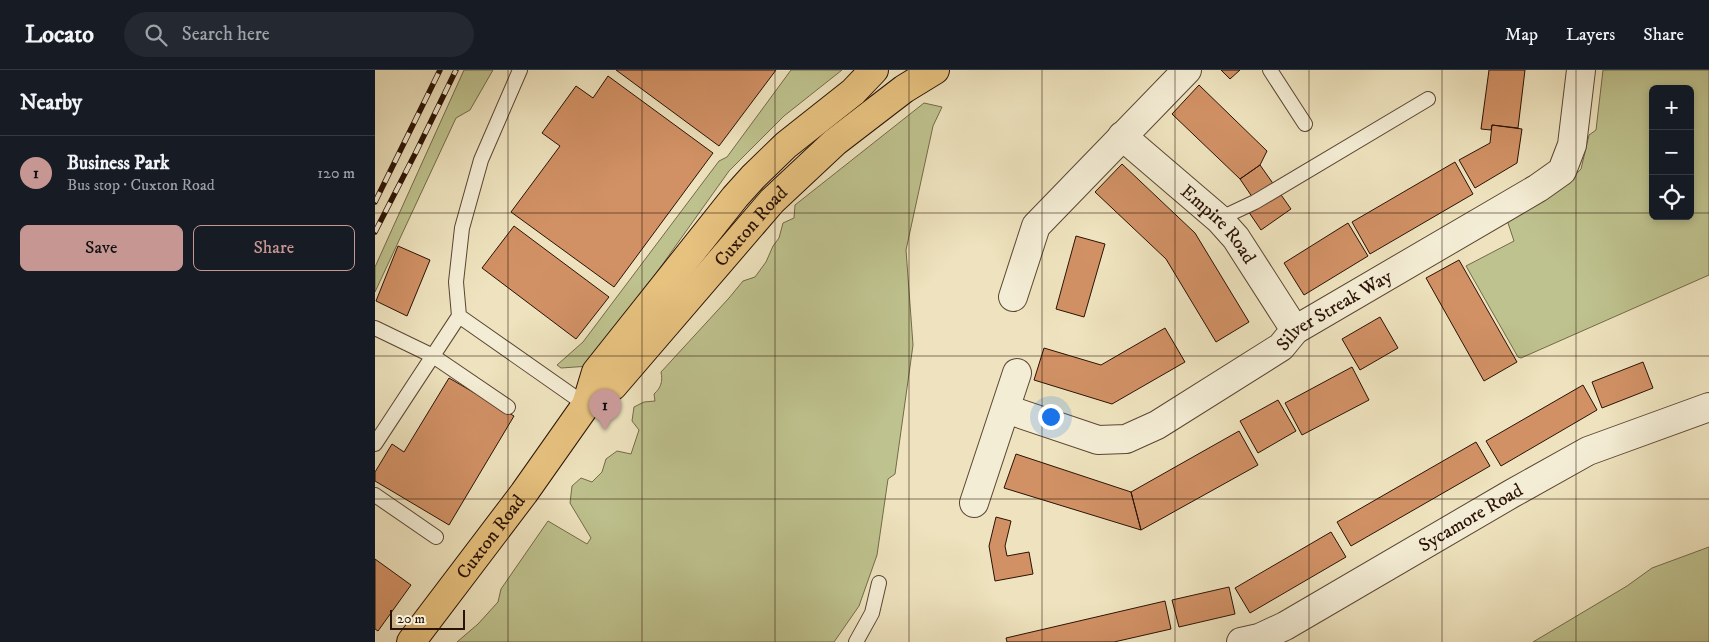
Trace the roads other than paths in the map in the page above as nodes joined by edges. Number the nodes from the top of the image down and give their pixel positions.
1 (520, 70) edge
2 (874, 70) edge
3 (935, 70) edge
4 (1187, 70) edge
5 (1270, 70) edge
6 (1581, 70) edge
7 (1427, 99) dead end
8 (1305, 124) dead end
9 (1123, 136) junction
10 (1219, 219) junction
11 (1013, 297) dead end
12 (459, 316) junction
13 (375, 328) edge
14 (1295, 330) junction
15 (433, 356) junction
16 (1017, 373) dead end
17 (587, 405) junction
18 (508, 407) dead end
19 (1709, 407) edge
20 (1006, 409) junction
21 (375, 444) edge
22 (375, 495) edge
23 (974, 503) dead end
24 (436, 537) dead end
25 (879, 583) dead end
26 (411, 642) edge
27 (856, 642) edge
28 (1241, 642) edge

1 - 12 lane
2 - 17 main road, Cuxton Road
3 - 17 main road, Cuxton Road
4 - 9 street
5 - 8 lane
6 - 14 street, Silver Streak Way
7 - 10 lane
9 - 10 street, Empire Road
9 - 11 street
10 - 14 street, Empire Road
12 - 15 lane
12 - 17 lane
13 - 15 lane
14 - 20 street, Silver Streak Way
15 - 18 lane
15 - 21 lane
16 - 20 street
17 - 26 main road, Cuxton Road
19 - 28 street, Sycamore Road
20 - 23 street
22 - 24 lane
25 - 27 lane

